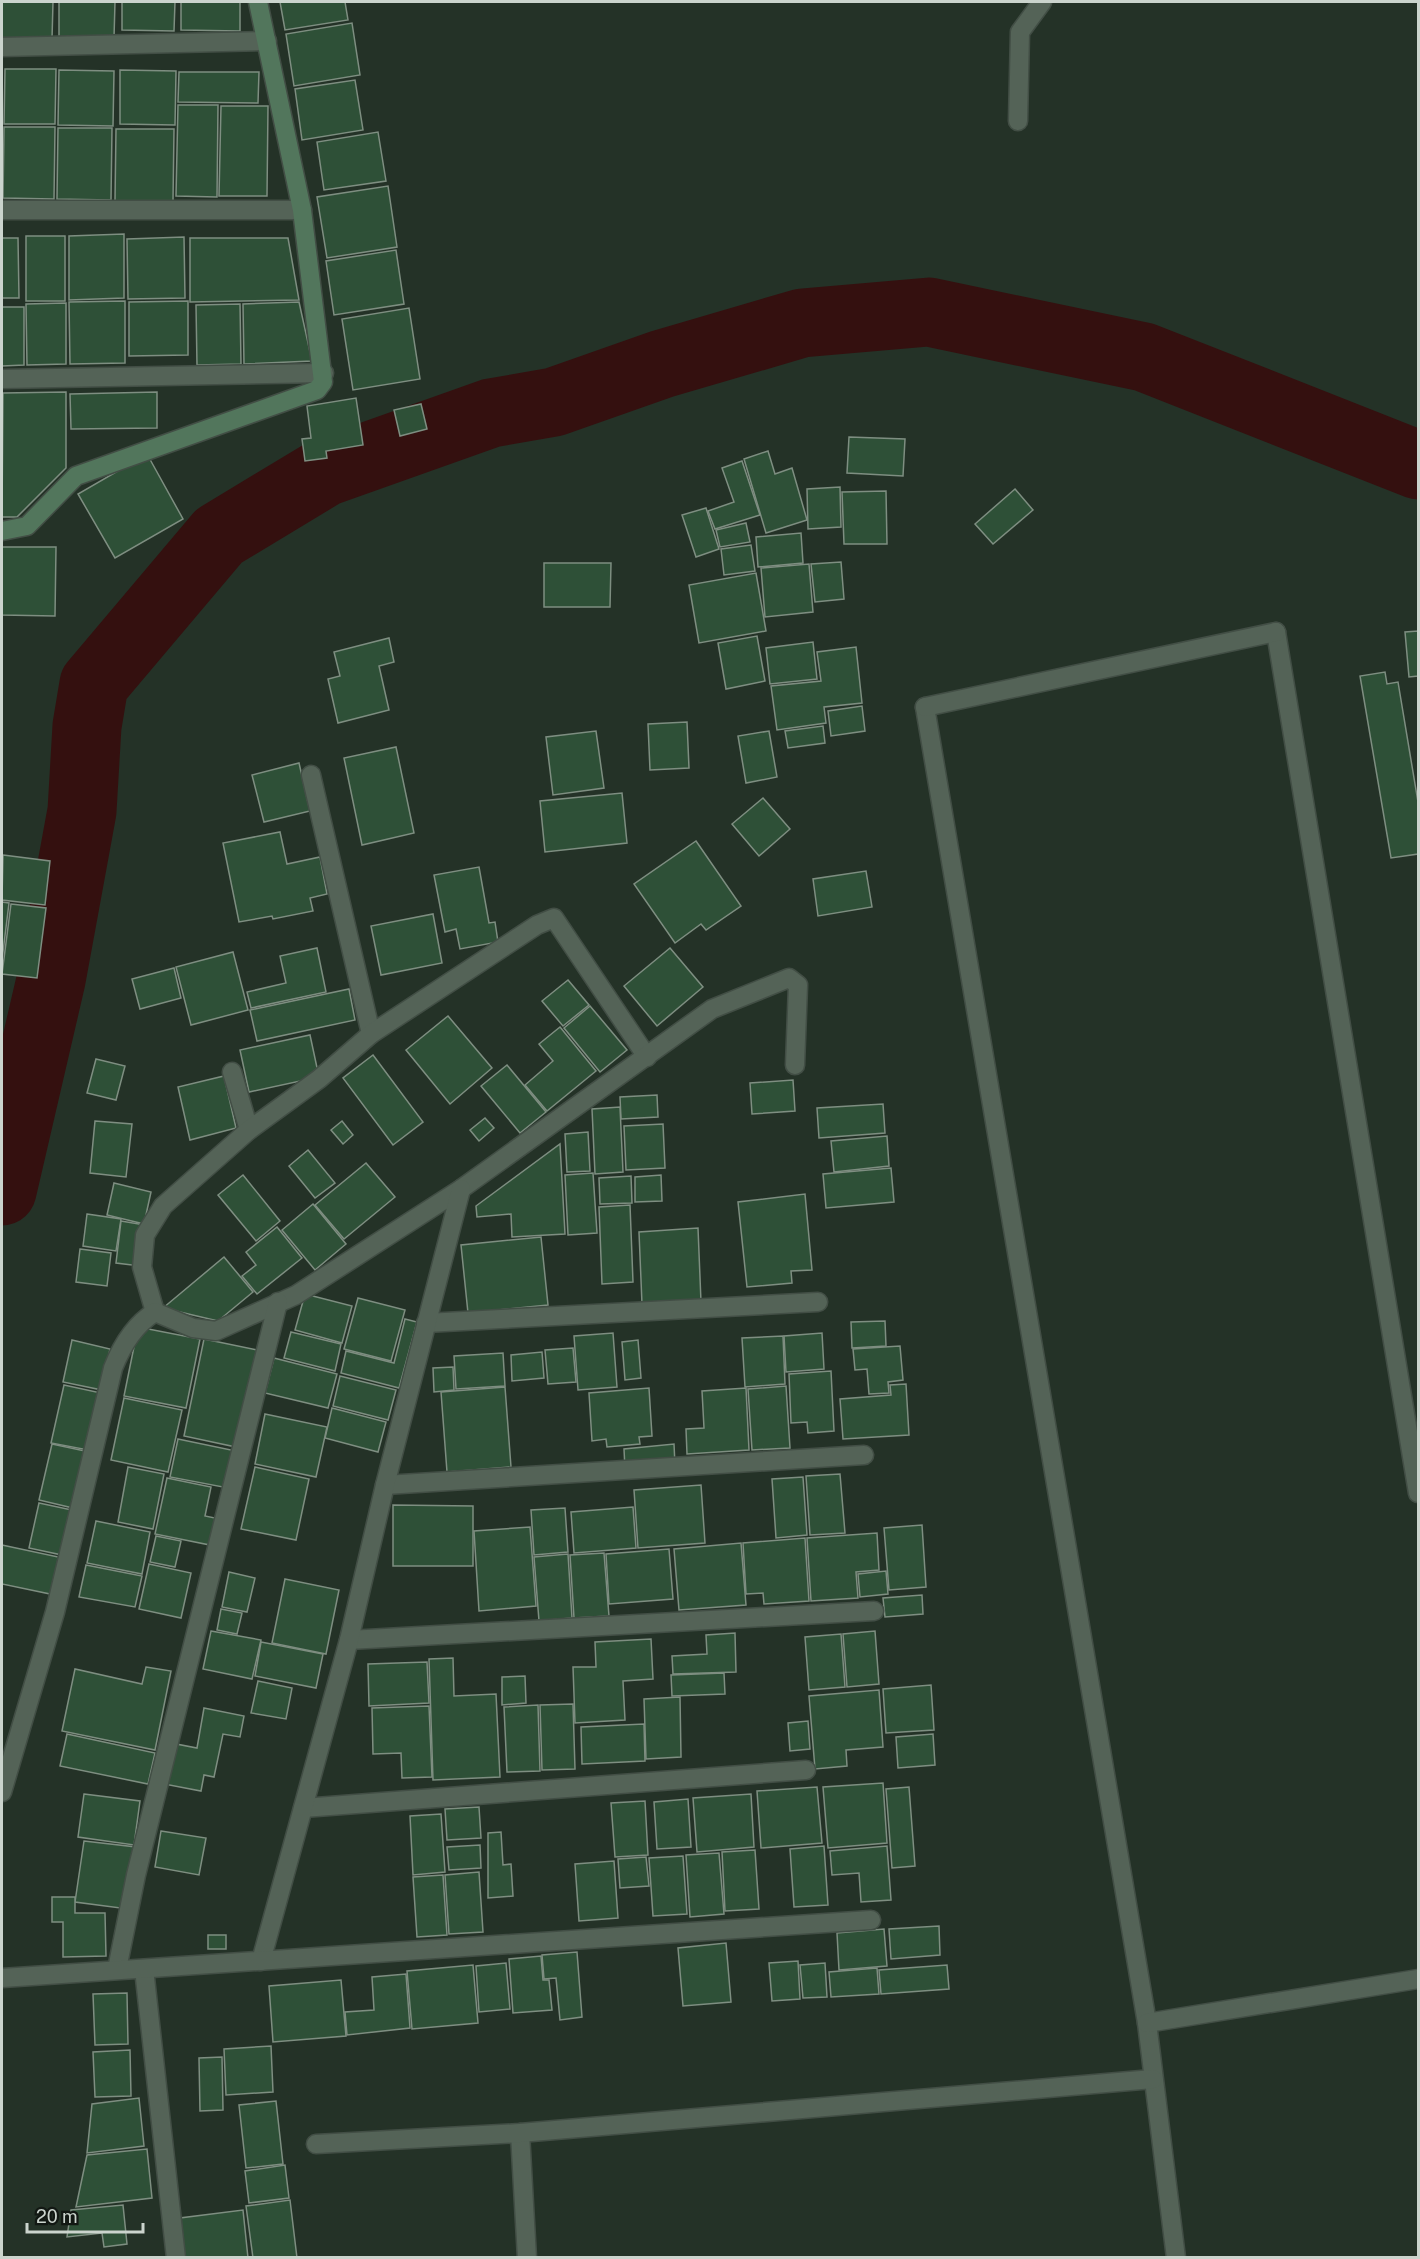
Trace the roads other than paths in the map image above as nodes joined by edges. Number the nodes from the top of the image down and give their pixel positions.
1 (258, 2) edge
2 (1042, 2) edge
3 (267, 41) junction
4 (2, 47) edge
5 (1018, 121) dead end
6 (2, 210) edge
7 (302, 210) junction
8 (324, 373) junction
9 (2, 379) edge
10 (2, 531) edge
11 (310, 775) dead end
12 (371, 1034) junction
13 (647, 1057) junction
14 (795, 1065) dead end
15 (232, 1072) dead end
16 (249, 1130) junction
17 (462, 1189) junction
18 (278, 1302) junction
19 (818, 1302) dead end
20 (155, 1312) junction
21 (426, 1323) junction
22 (864, 1455) dead end
23 (385, 1485) junction
24 (1419, 1493) edge
25 (874, 1611) dead end
26 (349, 1640) junction
27 (806, 1770) dead end
28 (2, 1792) edge
29 (303, 1808) junction
30 (871, 1920) dead end
31 (261, 1961) junction
32 (117, 1969) junction
33 (144, 1969) junction
34 (2, 1978) edge
35 (1419, 1979) edge
36 (1147, 2023) junction
37 (1153, 2079) junction
38 (520, 2133) junction
39 (316, 2144) dead end
40 (176, 2258) edge
41 (527, 2258) edge
42 (1176, 2258) edge

1 - 3 street
2 - 5 street
3 - 4 street
3 - 7 street
6 - 7 street
7 - 8 street
8 - 9 street
8 - 10 street
11 - 12 street
12 - 13 street
12 - 16 street
13 - 14 street
13 - 17 street
15 - 16 street
16 - 20 street
17 - 18 street
17 - 21 street
18 - 20 street
18 - 32 street
19 - 21 street
20 - 28 street
21 - 23 street
22 - 23 street
23 - 26 street
24 - 36 street
25 - 26 street
26 - 29 street
27 - 29 street
29 - 31 street
30 - 31 street
31 - 33 street
32 - 33 street
32 - 34 street
33 - 40 street
35 - 36 street
36 - 37 street
37 - 38 street
37 - 42 street
38 - 39 street
38 - 41 street

